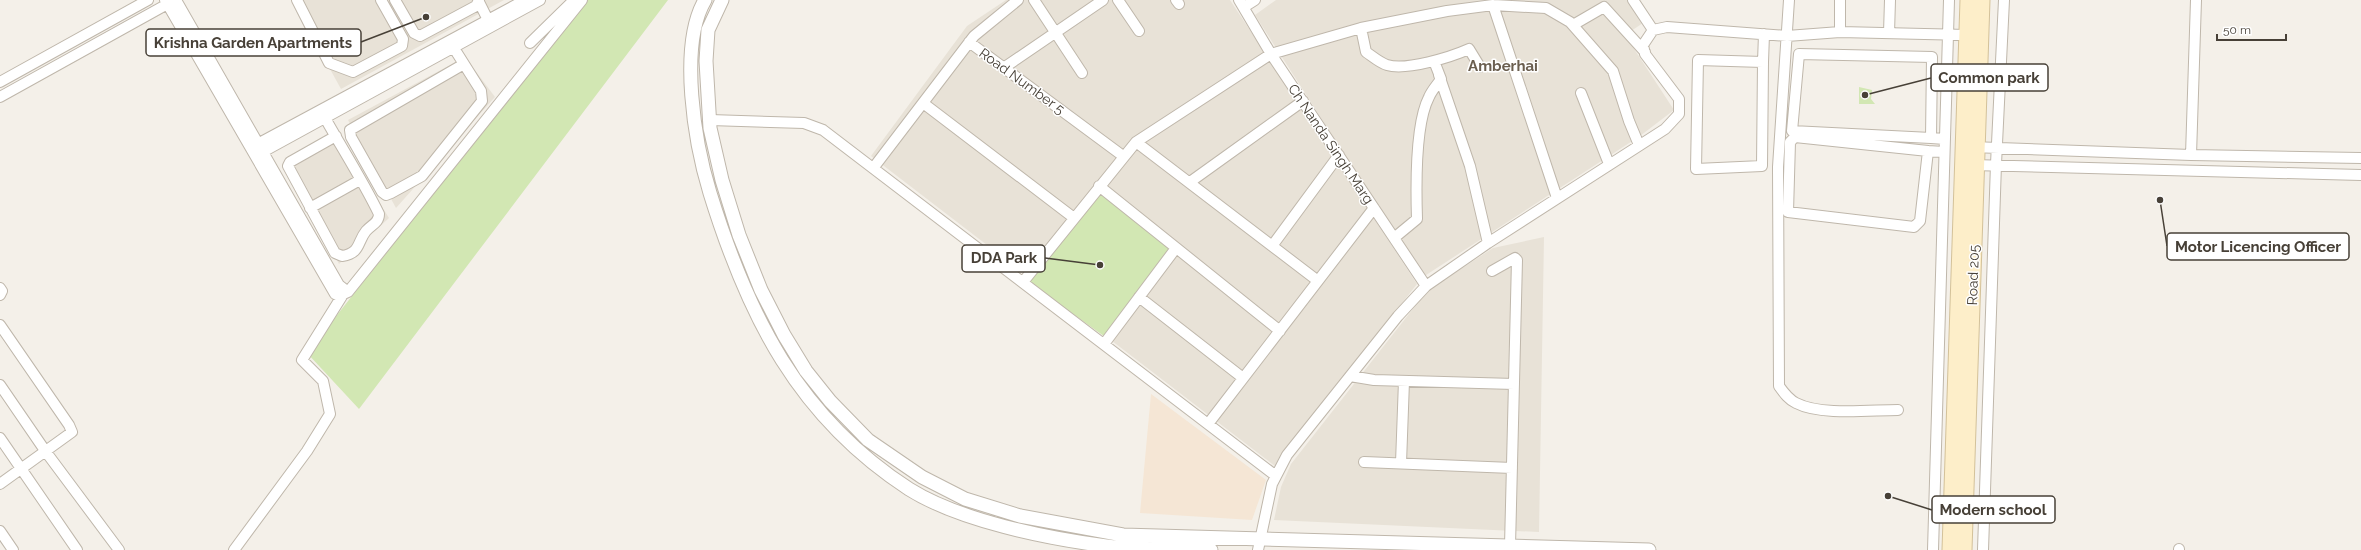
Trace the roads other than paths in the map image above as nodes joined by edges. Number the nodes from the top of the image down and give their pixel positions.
1 (148, 0) edge
2 (297, 0) edge
3 (381, 0) edge
4 (395, 0) edge
5 (525, 0) edge
6 (540, 0) edge
7 (574, 0) edge
8 (582, 0) edge
9 (705, 0) edge
10 (722, 0) edge
11 (1018, 0) edge
12 (1034, 0) edge
13 (1103, 0) edge
14 (1118, 0) edge
15 (1255, 0) edge
16 (1452, 0) edge
17 (1633, 0) edge
18 (1789, 0) edge
19 (1840, 0) edge
20 (1890, 0) edge
21 (1949, 0) edge
22 (1968, 0) edge
23 (1982, 0) edge
24 (2004, 0) edge
25 (2196, 0) edge
26 (171, 1) edge
27 (479, 1) edge
28 (1513, 3) edge
29 (1242, 4) edge
30 (1493, 5) junction
31 (1455, 10) junction
32 (488, 20) junction
33 (1573, 25) junction
34 (1361, 28) junction
35 (1653, 30) junction
36 (1139, 31) dead end
37 (1840, 32) junction
38 (1055, 33) junction
39 (1889, 33) junction
40 (1764, 34) junction
41 (1948, 35) junction
42 (1967, 35) junction
43 (1787, 36) junction
44 (969, 42) junction
45 (530, 43) dead end
46 (453, 48) junction
47 (1645, 52) junction
48 (1271, 54) junction
49 (1434, 61) junction
50 (1763, 62) junction
51 (464, 64) junction
52 (1005, 67) junction
53 (1480, 67) dead end
54 (1082, 73) dead end
55 (1439, 75) junction
56 (0, 82) edge
57 (1581, 93) dead end
58 (0, 97) edge
59 (1303, 101) junction
60 (923, 103) junction
61 (325, 118) junction
62 (710, 120) junction
63 (336, 136) junction
64 (1931, 138) junction
65 (1945, 139) junction
66 (1136, 142) junction
67 (1639, 145) junction
68 (715, 147) junction
69 (1970, 147) junction
70 (1997, 148) junction
71 (256, 150) junction
72 (700, 151) junction
73 (1928, 151) junction
74 (1944, 152) junction
75 (1339, 155) junction
76 (2191, 155) junction
77 (1123, 156) junction
78 (2361, 158) edge
79 (1608, 164) junction
80 (1996, 164) junction
81 (1970, 165) junction
82 (874, 167) junction
83 (2361, 175) edge
84 (360, 180) junction
85 (1190, 182) junction
86 (1099, 186) junction
87 (1557, 198) junction
88 (310, 208) junction
89 (1374, 208) junction
90 (1074, 218) junction
91 (1394, 238) junction
92 (1488, 243) junction
93 (1272, 246) junction
94 (1176, 248) junction
95 (1492, 271) dead end
96 (1318, 281) junction
97 (1023, 282) junction
98 (1426, 286) junction
99 (0, 288) edge
100 (345, 294) junction
101 (0, 295) edge
102 (1140, 297) junction
103 (0, 325) edge
104 (1280, 331) junction
105 (1104, 344) junction
106 (1350, 376) junction
107 (1243, 378) junction
108 (1404, 381) junction
109 (1514, 384) junction
110 (0, 385) edge
111 (1898, 410) dead end
112 (1208, 424) junction
113 (0, 438) edge
114 (46, 452) junction
115 (1364, 462) dead end
116 (1401, 464) junction
117 (20, 468) junction
118 (1512, 468) junction
119 (1276, 476) junction
120 (0, 484) edge
121 (1107, 532) junction
122 (0, 533) edge
123 (1121, 544) edge
124 (1260, 544) edge
125 (1510, 546) junction
126 (1106, 548) edge
127 (13, 550) edge
128 (77, 550) edge
129 (119, 550) edge
130 (234, 550) edge
131 (1211, 550) edge
132 (1649, 550) edge
133 (1933, 550) edge
134 (1950, 550) edge
135 (1964, 550) edge
136 (1983, 550) edge

1 - 56 street
2 - 3 street
4 - 27 street
5 - 32 street
6 - 46 street
7 - 45 street
8 - 100 street
9 - 72 street
10 - 62 street
11 - 44 street
12 - 38 street
13 - 38 street
14 - 36 street
15 - 29 street
16 - 31 street
17 - 35 street
18 - 43 street
19 - 37 street
20 - 39 street
21 - 41 street
22 - 42 main road, Road 205
23 - 69 main road, Road 205
24 - 70 street
25 - 76 street
26 - 58 street
26 - 71 street
27 - 32 street
28 - 30 street
28 - 33 street
29 - 48 street, Ch Nanda Singh Marg
30 - 31 street
30 - 87 street
31 - 34 street
32 - 71 street
33 - 47 street
33 - 67 street
34 - 48 street
34 - 49 street
35 - 40 street
35 - 47 street
37 - 39 street
37 - 43 street
38 - 52 street
38 - 54 street
39 - 41 street
40 - 43 street
40 - 50 street
41 - 42 street
41 - 65 street
42 - 69 main road, Road 205
43 - 111 street
44 - 52 street, Road Number 5
44 - 60 street, Road Number 5
46 - 51 street
46 - 61 street
47 - 67 street
48 - 59 street, Ch Nanda Singh Marg
48 - 66 street
49 - 53 street
49 - 55 street
50 - 50 street
51 - 51 street
52 - 77 street, Road Number 5
55 - 91 street
55 - 92 street
57 - 79 street
59 - 75 street, Ch Nanda Singh Marg
59 - 85 street
60 - 82 street, Road Number 5
60 - 90 street
61 - 63 street
61 - 71 street
62 - 68 street
62 - 82 street
63 - 84 street
63 - 88 street
64 - 64 street
64 - 65 street
65 - 74 street
66 - 77 street
66 - 85 street
67 - 79 street
68 - 72 street
68 - 121 street
69 - 70 street
69 - 81 main road, Road 205
70 - 76 street
70 - 80 street
71 - 100 street
72 - 126 street
73 - 73 street
73 - 74 street
74 - 133 street
75 - 89 street, Ch Nanda Singh Marg
75 - 93 street
76 - 78 street
77 - 86 street
79 - 87 street
80 - 81 street
80 - 83 street
80 - 136 street
81 - 134 main road, Road 205
81 - 135 main road, Road 205
82 - 97 street
84 - 88 street
84 - 88 street
85 - 93 street
86 - 90 street
86 - 94 street
87 - 92 street
89 - 91 street, Ch Nanda Singh Marg
89 - 96 street
90 - 97 street
91 - 98 street, Ch Nanda Singh Marg
92 - 98 street
93 - 96 street
94 - 102 street
94 - 104 street
95 - 109 street
96 - 104 street
97 - 105 street
98 - 106 street
99 - 101 street
100 - 130 street
102 - 105 street
102 - 107 street
103 - 114 street
104 - 107 street
105 - 112 street
106 - 108 street
106 - 119 street
107 - 112 street
108 - 109 street
108 - 116 street
109 - 118 street
110 - 114 street
112 - 119 street
113 - 117 street
114 - 117 street
114 - 129 street
115 - 116 street
116 - 118 street
117 - 120 street
117 - 128 street
118 - 125 street
119 - 124 street
121 - 123 street
121 - 126 street
122 - 127 street
123 - 124 street
123 - 126 street
123 - 131 street
124 - 125 street
125 - 132 street

